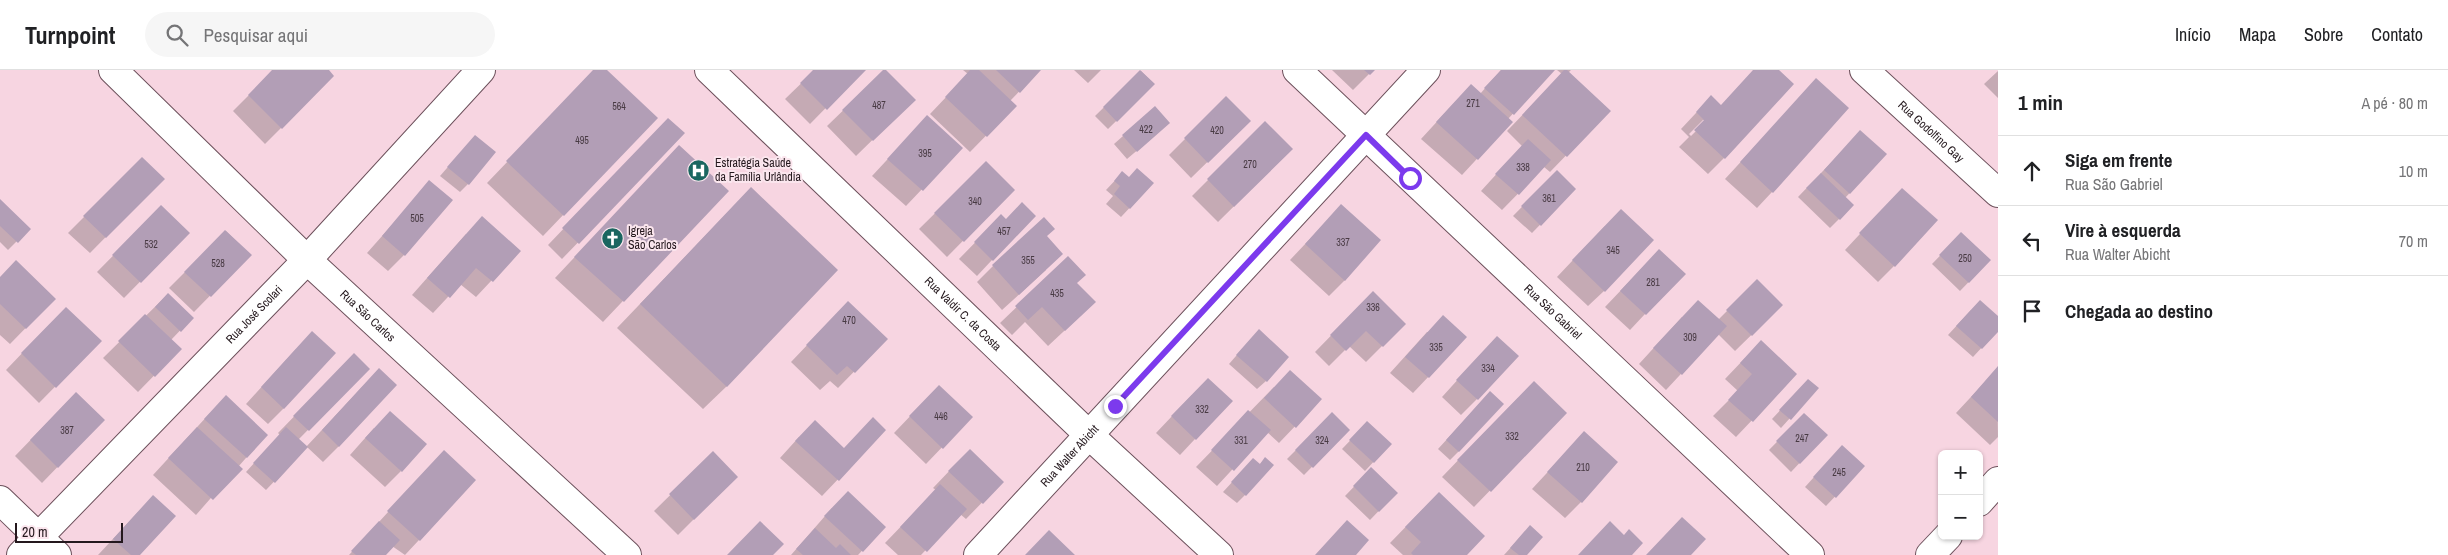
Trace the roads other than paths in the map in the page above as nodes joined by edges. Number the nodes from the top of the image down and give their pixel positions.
1 (113, 70) edge
2 (482, 70) edge
3 (709, 70) edge
4 (1297, 70) edge
5 (1426, 70) edge
6 (1864, 70) edge
7 (1366, 135) junction
8 (1998, 194) edge
9 (307, 260) junction
10 (1089, 435) junction
11 (1998, 481) edge
12 (1983, 498) edge
13 (0, 500) edge
14 (1944, 540) edge
15 (39, 549) edge
16 (627, 555) edge
17 (978, 555) edge
18 (1219, 555) edge
19 (1810, 555) edge
20 (1930, 555) edge

1 - 9 street, Rua São Carlos
2 - 9 street, Rua José Scolari
3 - 10 street, Rua Valdir C. da Costa
4 - 7 street, Rua São Gabriel
5 - 7 street, Rua Walter Abicht
6 - 8 street, Rua Godolfino Gay
7 - 10 street, Rua Walter Abicht
7 - 19 street, Rua São Gabriel
9 - 15 street, Rua José Scolari
9 - 16 street, Rua São Carlos
10 - 17 street, Rua Walter Abicht
10 - 18 street, Rua Valdir C. da Costa
11 - 12 street
13 - 15 street
14 - 20 street

